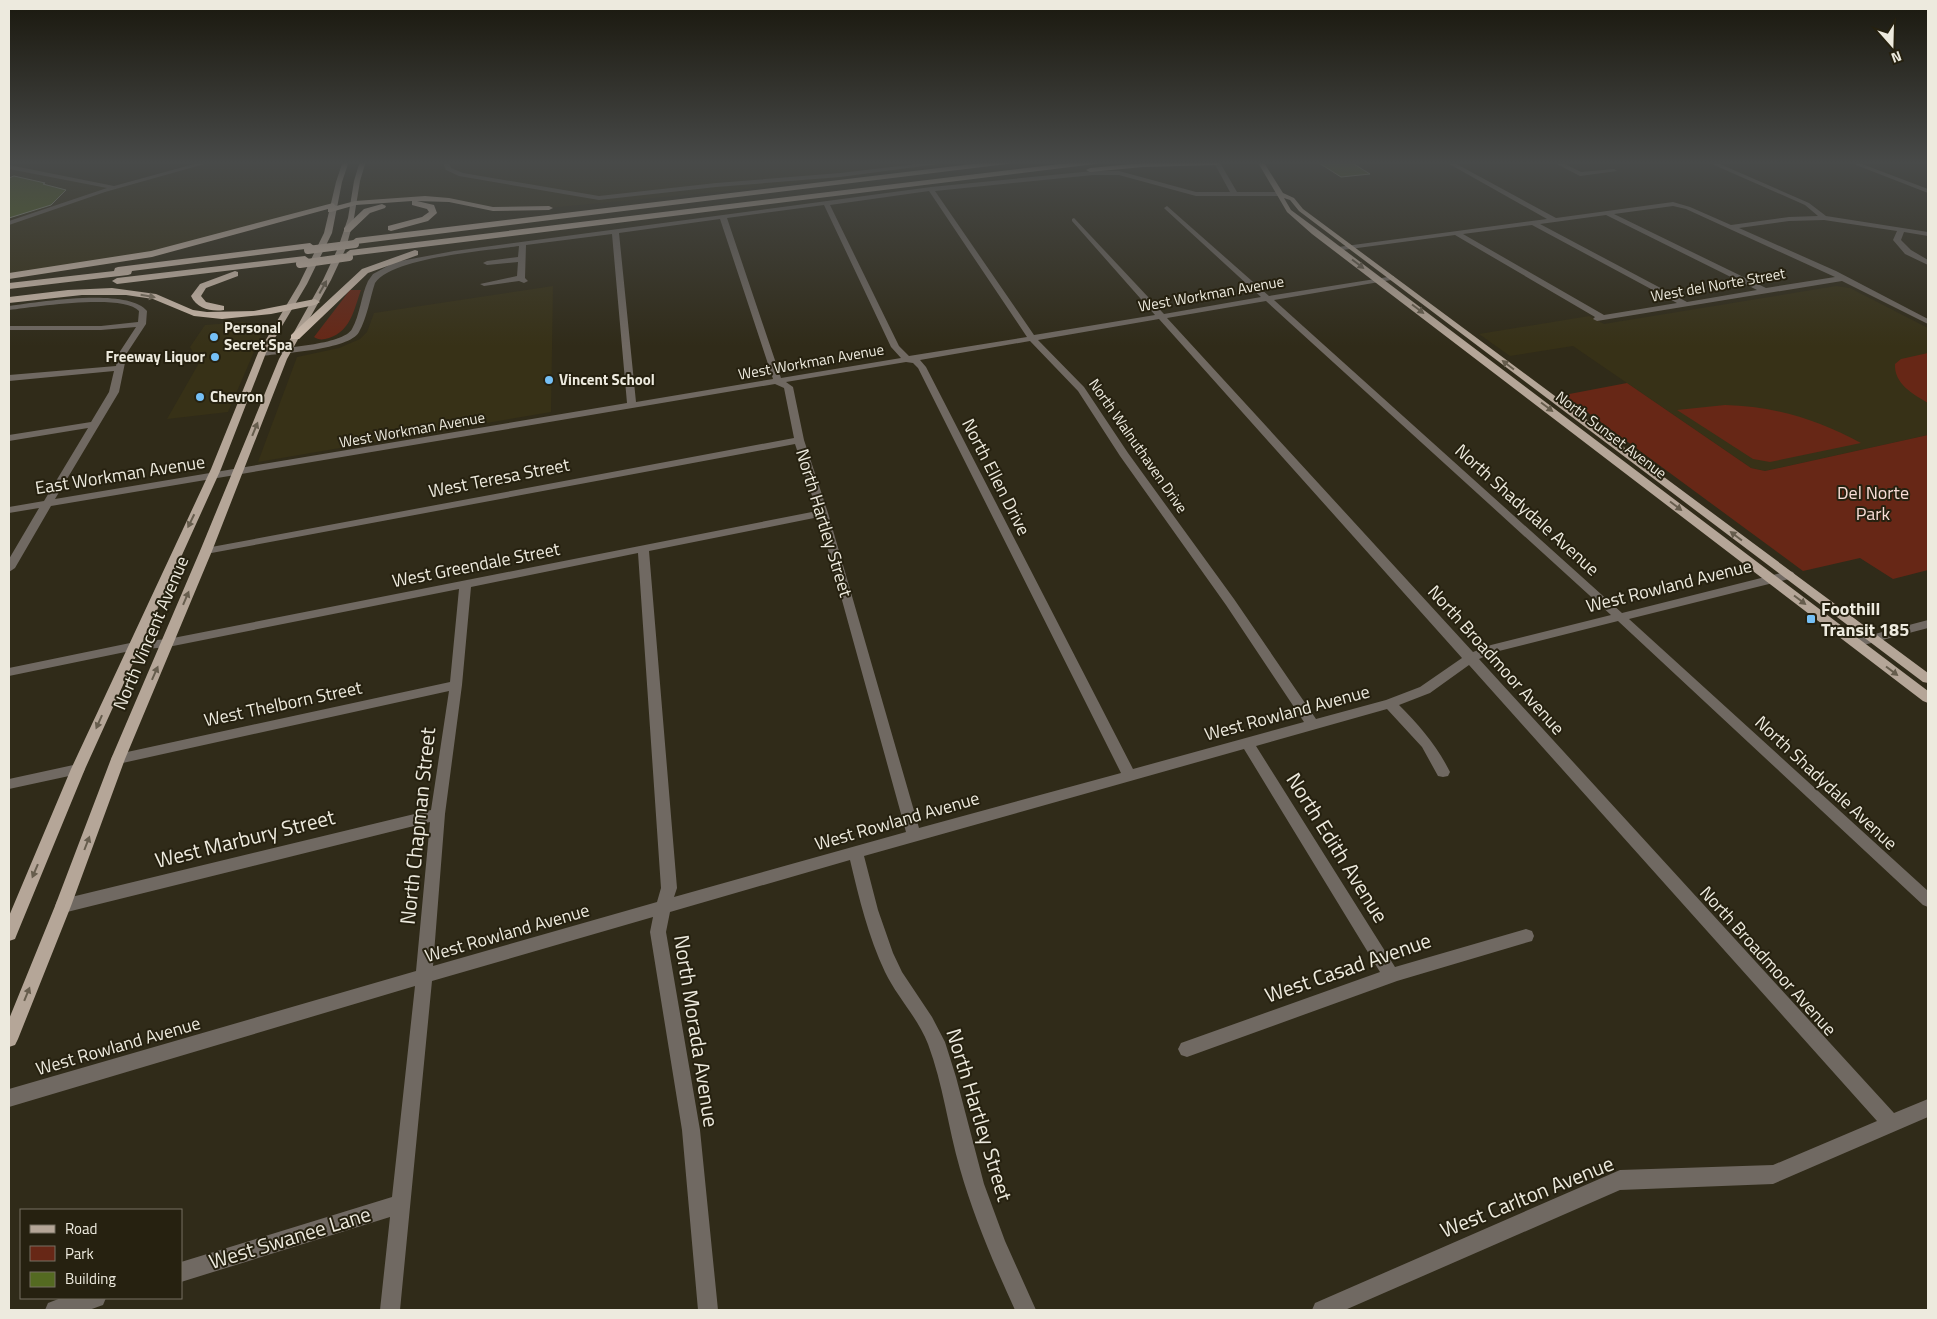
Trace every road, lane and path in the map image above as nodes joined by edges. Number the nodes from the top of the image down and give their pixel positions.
1 (25, 223) edge
2 (275, 223) edge
3 (330, 223) edge
4 (354, 223) edge
5 (362, 223) edge
6 (414, 223) edge
7 (519, 223) edge
8 (531, 223) edge
9 (538, 223) edge
10 (600, 223) edge
11 (621, 223) edge
12 (680, 223) edge
13 (725, 223) edge
14 (835, 223) edge
15 (954, 223) edge
16 (1076, 223) edge
17 (1183, 223) edge
18 (1305, 223) edge
19 (1317, 223) edge
20 (1527, 223) edge
21 (1532, 223) edge
22 (1626, 223) edge
23 (1721, 223) edge
24 (1760, 223) edge
25 (1853, 223) edge
26 (1731, 227) junction
27 (9, 228) edge
28 (1900, 230) junction
29 (615, 231) junction
30 (1456, 233) junction
31 (1928, 234) edge
32 (522, 243) junction
33 (352, 244) junction
34 (1350, 248) junction
35 (1338, 249) junction
36 (306, 252) junction
37 (521, 259) junction
38 (487, 262) dead end
39 (1928, 263) edge
40 (9, 276) edge
41 (1391, 278) junction
42 (1843, 278) junction
43 (1379, 280) junction
44 (9, 284) edge
45 (484, 284) dead end
46 (9, 290) edge
47 (1765, 291) junction
48 (9, 295) edge
49 (1266, 299) junction
50 (9, 300) edge
51 (294, 300) junction
52 (315, 302) junction
53 (1685, 304) junction
54 (9, 308) edge
55 (287, 309) junction
56 (1161, 317) junction
57 (1928, 322) edge
58 (142, 324) junction
59 (9, 328) edge
60 (295, 337) junction
61 (1032, 338) junction
62 (286, 351) junction
63 (262, 353) junction
64 (908, 360) junction
65 (119, 368) junction
66 (9, 378) edge
67 (778, 382) junction
68 (632, 406) junction
69 (96, 424) junction
70 (9, 438) edge
71 (799, 440) junction
72 (236, 474) junction
73 (212, 477) junction
74 (48, 504) junction
75 (9, 510) edge
76 (823, 513) junction
77 (643, 550) junction
78 (206, 551) junction
79 (9, 568) edge
80 (1790, 575) junction
81 (1773, 580) junction
82 (465, 585) junction
83 (1621, 618) junction
84 (1928, 624) edge
85 (1874, 639) junction
86 (168, 643) junction
87 (1856, 643) junction
88 (135, 646) junction
89 (1471, 658) junction
90 (9, 672) edge
91 (1928, 679) edge
92 (456, 685) junction
93 (1928, 698) edge
94 (1390, 704) junction
95 (1313, 725) junction
96 (1248, 744) junction
97 (118, 759) junction
98 (78, 769) junction
99 (1443, 772) dead end
100 (1128, 775) junction
101 (9, 784) edge
102 (438, 814) junction
103 (914, 836) junction
104 (855, 852) junction
105 (1928, 900) edge
106 (63, 906) junction
107 (662, 908) junction
108 (12, 919) edge
109 (9, 934) edge
110 (1526, 936) dead end
111 (1390, 975) junction
112 (424, 976) junction
113 (9, 1039) edge
114 (1187, 1049) dead end
115 (9, 1098) edge
116 (1928, 1108) edge
117 (1892, 1124) junction
118 (399, 1204) junction
119 (182, 1272) edge
120 (93, 1299) edge
121 (56, 1310) edge
122 (390, 1310) edge
123 (708, 1310) edge
124 (1026, 1310) edge
125 (1322, 1310) edge

1 - 27 street
2 - 40 highway
3 - 51 main road, North Vincent Avenue
4 - 33 main road, North Vincent Avenue
5 - 33 highway
6 - 33 highway
7 - 33 highway
8 - 33 highway
9 - 33 highway
10 - 33 highway
11 - 60 highway
12 - 29 street
13 - 67 street, North Hartley Street
14 - 64 street, North Ellen Drive
15 - 61 street, North Walnuthaven Drive
16 - 56 street, North Broadmoor Avenue
17 - 49 street, North Shadydale Avenue
18 - 35 main road, North Sunset Avenue
19 - 34 main road, North Sunset Avenue
20 - 30 street
21 - 53 street
22 - 47 street
23 - 26 street
24 - 26 street
25 - 28 street
26 - 42 street
28 - 31 street
28 - 39 street
29 - 32 street
29 - 68 street
30 - 34 street
30 - 53 street, West del Norte Street
32 - 37 street
32 - 62 street
33 - 36 highway, bridge
33 - 36 highway, bridge
52 -> 33 main road, North Vincent Avenue
34 - 35 street
34 - 41 main road, North Sunset Avenue
35 -> 43 main road, North Sunset Avenue
36 - 40 highway
36 - 44 highway
36 - 46 highway
36 - 48 highway
36 - 51 highway
37 - 38 street
37 - 45 street
41 - 43 street, West Workman Avenue
80 -> 41 main road, North Sunset Avenue
42 - 47 street, West del Norte Street
42 - 57 street
43 - 49 street, West Workman Avenue
43 -> 81 main road, North Sunset Avenue
47 - 53 street, West del Norte Street
49 - 56 street, West Workman Avenue
49 - 83 street, North Shadydale Avenue
50 -> 55 highway
51 - 55 main road, North Vincent Avenue
52 - 55 highway
52 - 60 main road, North Vincent Avenue
54 - 58 street
55 - 63 main road, North Vincent Avenue
56 - 61 street, West Workman Avenue
56 - 89 street, North Broadmoor Avenue
58 - 59 street
58 - 65 street
60 - 62 main road, North Vincent Avenue
61 - 64 street, West Workman Avenue
61 - 95 street, North Walnuthaven Drive
62 - 63 street
72 -> 62 main road, North Vincent Avenue
63 - 73 main road, North Vincent Avenue
64 - 67 street, West Workman Avenue
64 - 100 street, North Ellen Drive
65 - 66 street
65 - 69 street
67 - 68 street, West Workman Avenue
67 - 71 street, North Hartley Street
68 - 72 street, West Workman Avenue
69 - 70 street
69 - 74 street
71 - 76 street, North Hartley Street
71 - 78 street, West Teresa Street
72 - 73 street, East Workman Avenue
72 - 78 main road, North Vincent Avenue
73 - 74 street, East Workman Avenue
73 -> 88 main road, North Vincent Avenue
74 - 75 street, East Workman Avenue
74 - 79 street
76 - 77 street, West Greendale Street
76 - 103 street, North Hartley Street
77 - 82 street, West Greendale Street
77 - 107 street, North Morada Avenue
86 -> 78 main road, North Vincent Avenue
80 - 81 street, West Rowland Avenue
80 - 85 main road, North Sunset Avenue
81 - 83 street, West Rowland Avenue
81 -> 87 main road, North Sunset Avenue
82 - 86 street, West Greendale Street
82 - 92 street, North Chapman Street
83 - 89 street, West Rowland Avenue
83 - 105 street, North Shadydale Avenue
84 - 85 street
85 - 87 street
85 - 91 main road, North Sunset Avenue
86 - 88 street, West Greendale Street
97 -> 86 main road, North Vincent Avenue
87 -> 93 main road, North Sunset Avenue
88 - 90 street, West Greendale Street
88 -> 98 main road, North Vincent Avenue
89 - 94 street, West Rowland Avenue
89 - 117 street, North Broadmoor Avenue
92 - 97 street, West Thelborn Street
92 - 102 street, North Chapman Street
94 - 95 street, West Rowland Avenue
94 - 99 street
95 - 96 street, West Rowland Avenue
96 - 100 street, West Rowland Avenue
96 - 111 street, North Edith Avenue
106 -> 97 main road, North Vincent Avenue
98 - 101 street
98 -> 108 main road, North Vincent Avenue
100 - 103 street, West Rowland Avenue
102 - 106 street, West Marbury Street
102 - 112 street, North Chapman Street
103 - 104 street, West Rowland Avenue
104 - 107 street, West Rowland Avenue
104 - 124 street, North Hartley Street
113 -> 106 main road, North Vincent Avenue
107 - 112 street, West Rowland Avenue
107 - 123 street, North Morada Avenue
108 - 109 main road, North Vincent Avenue
110 - 111 street, West Casad Avenue
111 - 114 street, West Casad Avenue
112 - 115 street, West Rowland Avenue
112 - 118 street, North Chapman Street
116 - 117 street, West Carlton Avenue
117 - 125 street, West Carlton Avenue
118 - 119 street, West Swanee Lane
118 - 122 street, North Chapman Street
120 - 121 street

